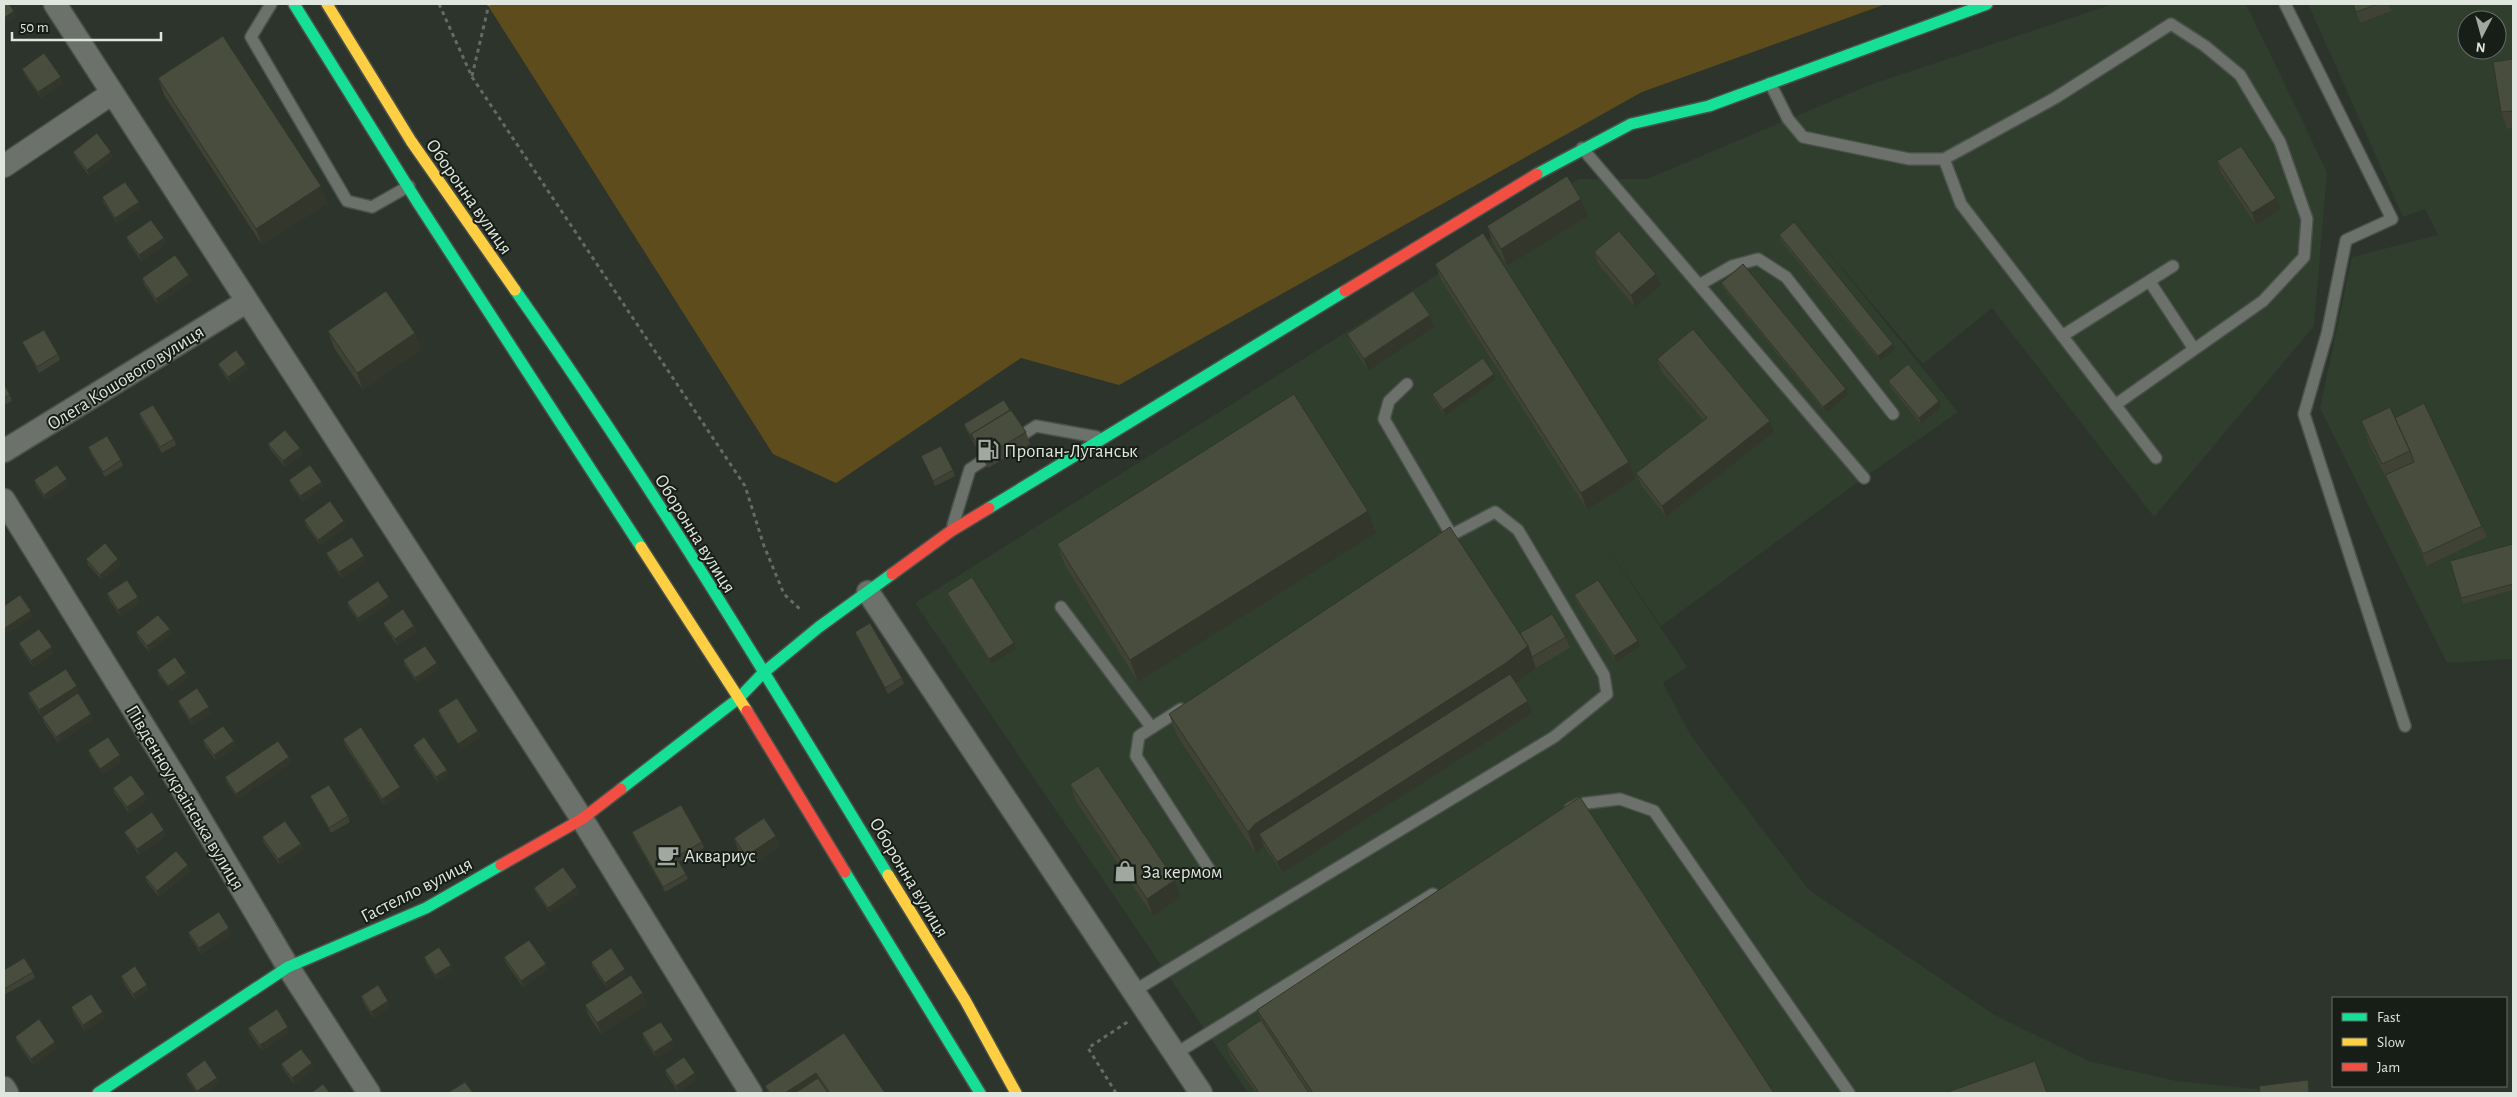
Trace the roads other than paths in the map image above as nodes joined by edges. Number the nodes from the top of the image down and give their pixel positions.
1 (55, 4) edge
2 (271, 4) edge
3 (294, 4) edge
4 (327, 4) edge
5 (1987, 4) edge
6 (2285, 4) edge
7 (1770, 84) junction
8 (111, 94) junction
9 (1582, 148) junction
10 (1944, 160) junction
11 (4, 166) edge
12 (409, 186) junction
13 (2173, 266) dead end
14 (2150, 282) junction
15 (1699, 285) junction
16 (246, 302) junction
17 (2062, 336) junction
18 (2194, 349) junction
19 (1407, 384) dead end
20 (2115, 405) junction
21 (1893, 414) dead end
22 (1103, 439) junction
23 (4, 451) edge
24 (2156, 458) dead end
25 (1864, 478) dead end
26 (4, 500) edge
27 (951, 531) junction
28 (1451, 534) junction
29 (1435, 544) edge
30 (868, 592) junction
31 (1061, 607) dead end
32 (763, 673) junction
33 (739, 698) junction
34 (1194, 701) edge
35 (2405, 726) dead end
36 (1152, 728) junction
37 (1562, 814) edge
38 (582, 818) junction
39 (1209, 869) dead end
40 (1444, 887) edge
41 (288, 968) junction
42 (1134, 991) junction
43 (1175, 1054) junction
44 (4, 1088) edge
45 (7, 1093) edge
46 (98, 1093) edge
47 (370, 1093) edge
48 (751, 1093) edge
49 (980, 1093) edge
50 (1016, 1093) edge
51 (1201, 1093) edge
52 (1849, 1093) edge

1 - 8 street
2 - 12 lane
3 - 12 main road
4 - 32 main road, Оборонна вулиця
5 - 7 main road, Гастелло вулиця
6 - 35 lane
7 - 9 main road, Гастелло вулиця
7 - 10 lane
8 - 11 street
8 - 16 street
9 - 15 lane
9 - 22 main road, Гастелло вулиця
10 - 17 lane
10 - 18 lane
12 - 33 main road
13 - 14 lane
14 - 17 lane
14 - 18 lane
15 - 21 lane
15 - 25 lane
16 - 23 street, Олега Кошового вулиця
16 - 38 street
17 - 20 lane
18 - 20 lane
19 - 28 lane
20 - 24 lane
22 - 27 main road, Гастелло вулиця
22 - 27 lane
26 - 41 street, Південноукраїнська вулиця
27 - 30 main road, Гастелло вулиця
28 - 29 lane
28 - 42 lane
30 - 32 main road, Гастелло вулиця
30 - 42 street
31 - 36 lane
32 - 33 main road, Гастелло вулиця
32 - 50 main road, Оборонна вулиця
33 - 38 main road, Гастелло вулиця
33 - 49 main road
34 - 36 lane
36 - 39 lane
37 - 52 lane
38 - 41 main road, Гастелло вулиця
38 - 48 street
40 - 43 lane
41 - 46 main road, Гастелло вулиця
41 - 47 street, Південноукраїнська вулиця
42 - 43 street
43 - 51 street
44 - 45 street

